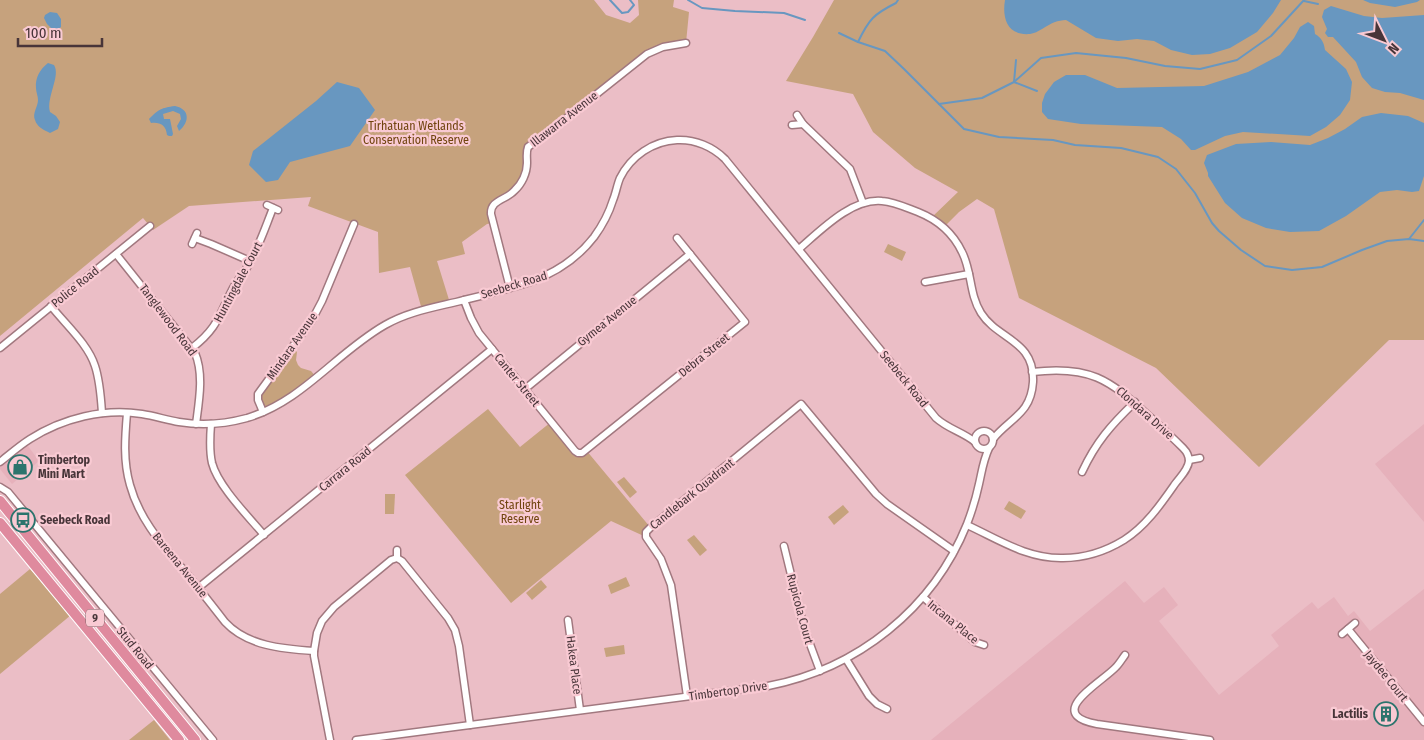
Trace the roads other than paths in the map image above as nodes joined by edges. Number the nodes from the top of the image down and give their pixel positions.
1 (686, 43) dead end
2 (797, 115) dead end
3 (803, 124) junction
4 (792, 125) dead end
5 (863, 203) junction
6 (272, 208) dead end
7 (354, 224) dead end
8 (150, 226) dead end
9 (195, 238) dead end
10 (678, 238) dead end
11 (799, 249) junction
12 (116, 254) junction
13 (690, 254) junction
14 (250, 261) junction
15 (968, 274) junction
16 (925, 282) dead end
17 (510, 288) junction
18 (464, 300) junction
19 (51, 306) junction
20 (0, 348) edge
21 (192, 348) junction
22 (492, 349) junction
23 (1032, 372) junction
24 (525, 389) junction
25 (1135, 402) junction
26 (263, 412) junction
27 (102, 413) junction
28 (128, 413) junction
29 (196, 424) junction
30 (211, 424) junction
31 (1001, 428) junction
32 (986, 432) junction
33 (978, 433) junction
34 (966, 434) junction
35 (993, 439) junction
36 (975, 442) junction
37 (979, 448) junction
38 (988, 448) junction
39 (579, 453) joint
40 (1200, 458) dead end
41 (983, 460) junction
42 (1189, 460) junction
43 (0, 462) edge
44 (1082, 472) dead end
45 (0, 487) edge
46 (0, 501) edge
47 (0, 523) edge
48 (966, 525) junction
49 (264, 535) junction
50 (784, 546) dead end
51 (397, 550) dead end
52 (954, 551) junction
53 (397, 558) junction
54 (198, 588) junction
55 (923, 597) junction
56 (568, 620) dead end
57 (1355, 623) dead end
58 (1348, 629) junction
59 (1342, 634) dead end
60 (984, 645) dead end
61 (314, 651) junction
62 (1125, 655) dead end
63 (846, 659) junction
64 (820, 671) junction
65 (687, 696) junction
66 (160, 698) junction
67 (151, 706) junction
68 (888, 709) dead end
69 (580, 710) junction
70 (1424, 722) edge
71 (470, 725) junction
72 (179, 740) edge
73 (195, 740) edge
74 (213, 740) edge
75 (330, 740) edge
76 (356, 740) edge
77 (1210, 740) edge

1 - 17 street, Illawarra Avenue
2 - 3 street
3 - 4 street
3 - 5 street
5 - 11 street
5 - 15 street
6 - 14 street, Huntingdale Court
7 - 26 street, Mindara Avenue
8 - 12 street, Police Road
9 - 14 street
10 - 13 street, Debra Street
11 - 17 street, Seebeck Road
11 - 34 street, Seebeck Road
12 - 19 street, Police Road
12 - 21 street, Tanglewood Road
13 - 24 street, Gymea Avenue
13 - 39 street, Debra Street
14 - 21 street, Huntingdale Court
15 - 16 street
15 - 23 street
17 - 18 street, Seebeck Road
18 - 22 street, Canter Street
18 - 26 street, Seebeck Road
19 - 20 street, Police Road
19 - 27 street
21 - 29 street, Tanglewood Road
22 - 24 street, Canter Street
22 - 49 street, Carrara Road
23 - 25 street, Clondara Drive
23 - 31 street
24 - 39 street, Canter Street
25 - 42 street, Clondara Drive
25 - 44 street
26 - 30 street, Seebeck Road
27 - 28 street, Seebeck Road
27 - 43 street, Seebeck Road
28 - 29 street, Seebeck Road
28 - 54 street, Bareena Avenue
29 - 30 street, Seebeck Road
30 - 49 street
31 - 32 street
31 - 35 street
32 - 33 street
32 - 35 street
33 - 34 street, Seebeck Road
33 - 36 street
34 - 36 street, Seebeck Road
35 - 38 street
36 - 37 street
37 - 38 street
37 - 41 street, Timbertop Drive
38 - 41 street, Timbertop Drive
40 - 42 street
41 - 48 street, Timbertop Drive
42 - 48 street
45 - 74 street
46 - 66 highway, Stud Road / 9
47 - 67 highway, Stud Road / 9
48 - 52 street, Timbertop Drive
49 - 54 street, Carrara Road
50 - 64 street, Rupicola Court
51 - 53 street
52 - 55 street, Timbertop Drive
52 - 65 street, Candlebark Quadrant
53 - 61 street
53 - 71 street
54 - 61 street, Bareena Avenue
55 - 60 street, Incana Place
55 - 63 street, Timbertop Drive
56 - 69 street, Hakea Place
57 - 58 street
58 - 59 street
58 - 70 street, Jaydee Court
61 - 75 street
62 - 77 street
63 - 64 street, Timbertop Drive
63 - 68 street
64 - 65 street, Timbertop Drive
65 - 69 street, Timbertop Drive
66 - 67 highway
66 - 73 highway, Stud Road / 9
67 - 72 highway, Stud Road / 9
69 - 71 street, Timbertop Drive
71 - 76 street, Timbertop Drive

